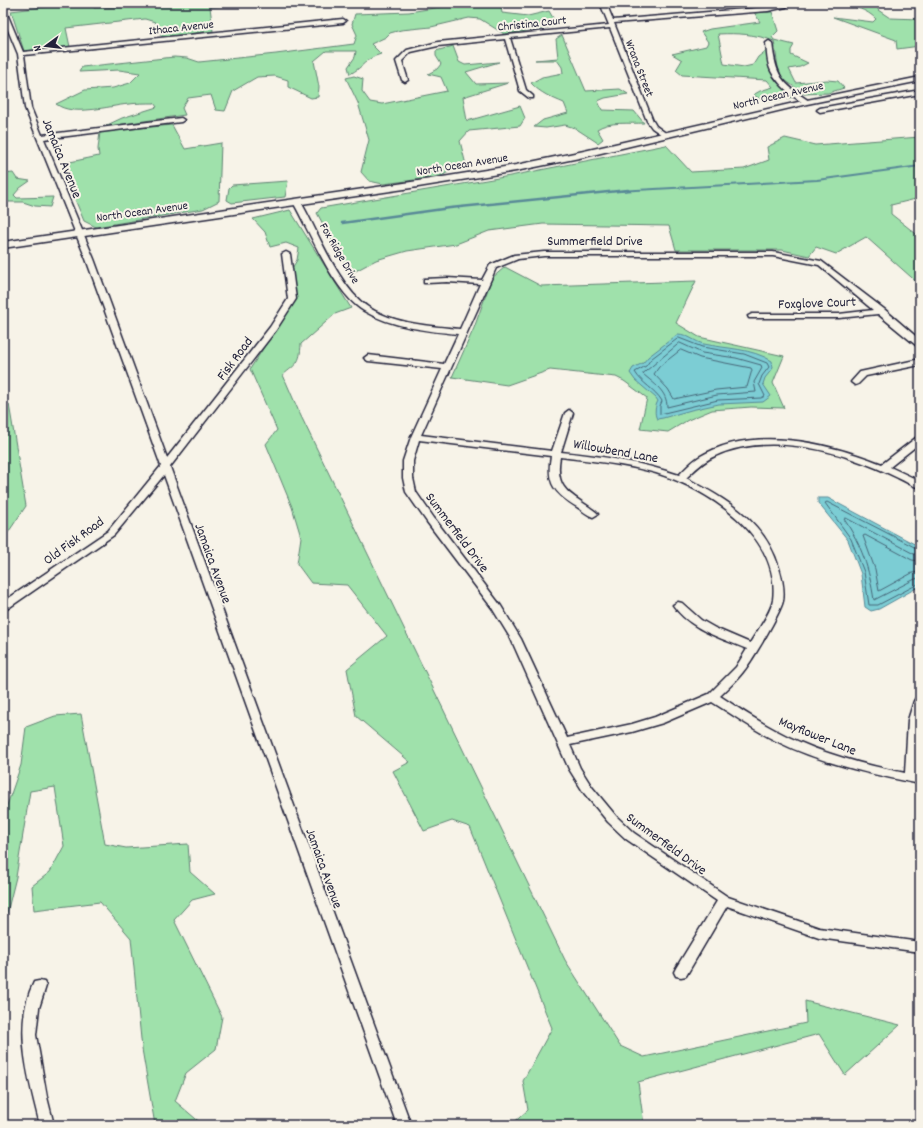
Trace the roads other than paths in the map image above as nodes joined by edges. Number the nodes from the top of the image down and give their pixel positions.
1 (603, 3) edge
2 (788, 3) edge
3 (3, 10) edge
4 (343, 21) dead end
5 (611, 24) junction
6 (507, 36) junction
7 (769, 44) dead end
8 (21, 54) junction
9 (404, 80) dead end
10 (920, 80) edge
11 (920, 92) edge
12 (531, 96) dead end
13 (807, 102) junction
14 (820, 110) dead end
15 (181, 120) dead end
16 (665, 135) junction
17 (40, 137) junction
18 (297, 202) junction
19 (79, 234) junction
20 (3, 245) edge
21 (286, 254) dead end
22 (427, 281) dead end
23 (484, 282) junction
24 (881, 311) junction
25 (752, 316) dead end
26 (463, 332) junction
27 (920, 344) edge
28 (368, 358) dead end
29 (920, 362) edge
30 (448, 367) junction
31 (856, 382) dead end
32 (569, 413) dead end
33 (416, 437) junction
34 (920, 439) edge
35 (556, 454) junction
36 (165, 467) junction
37 (884, 467) junction
38 (680, 479) junction
39 (920, 485) edge
40 (593, 514) dead end
41 (678, 605) dead end
42 (3, 607) edge
43 (753, 648) junction
44 (713, 697) junction
45 (920, 701) edge
46 (563, 743) junction
47 (915, 779) edge
48 (724, 900) junction
49 (920, 947) edge
50 (681, 972) dead end
51 (39, 986) dead end
52 (47, 1125) edge
53 (404, 1125) edge

1 - 5 street, Wrana Street
2 - 5 street, Christina Court
3 - 8 street, Jamaica Avenue
4 - 8 street, Ithaca Avenue
5 - 6 street, Christina Court
5 - 16 street, Wrana Street
6 - 9 street, Christina Court
6 - 12 street
7 - 13 street
8 - 17 street, Jamaica Avenue
10 - 13 main road, North Ocean Avenue
11 - 14 street
13 - 16 main road, North Ocean Avenue
15 - 17 street
16 - 18 main road, North Ocean Avenue
17 - 19 street, Jamaica Avenue
18 - 19 main road, North Ocean Avenue
18 - 26 street, Fox Ridge Drive
19 - 20 main road, North Ocean Avenue
19 - 36 street, Jamaica Avenue
21 - 36 street, Fisk Road
22 - 23 street
23 - 24 street, Summerfield Drive
23 - 26 street, Summerfield Drive
24 - 25 street, Foxglove Court
24 - 27 street, Summerfield Drive
26 - 30 street, Summerfield Drive
28 - 30 street
29 - 31 street
30 - 33 street, Summerfield Drive
32 - 35 street
33 - 35 street, Willowbend Lane
33 - 46 street, Summerfield Drive
34 - 37 street
35 - 38 street, Willowbend Lane
35 - 40 street
36 - 42 street, Old Fisk Road
36 - 53 street, Jamaica Avenue
37 - 38 street
37 - 39 street
38 - 43 street, Willowbend Lane
41 - 43 street
43 - 44 street, Willowbend Lane
44 - 46 street, Willowbend Lane
44 - 47 street, Mayflower Lane
45 - 47 street
46 - 48 street, Summerfield Drive
48 - 49 street, Summerfield Drive
48 - 50 street
51 - 52 street

